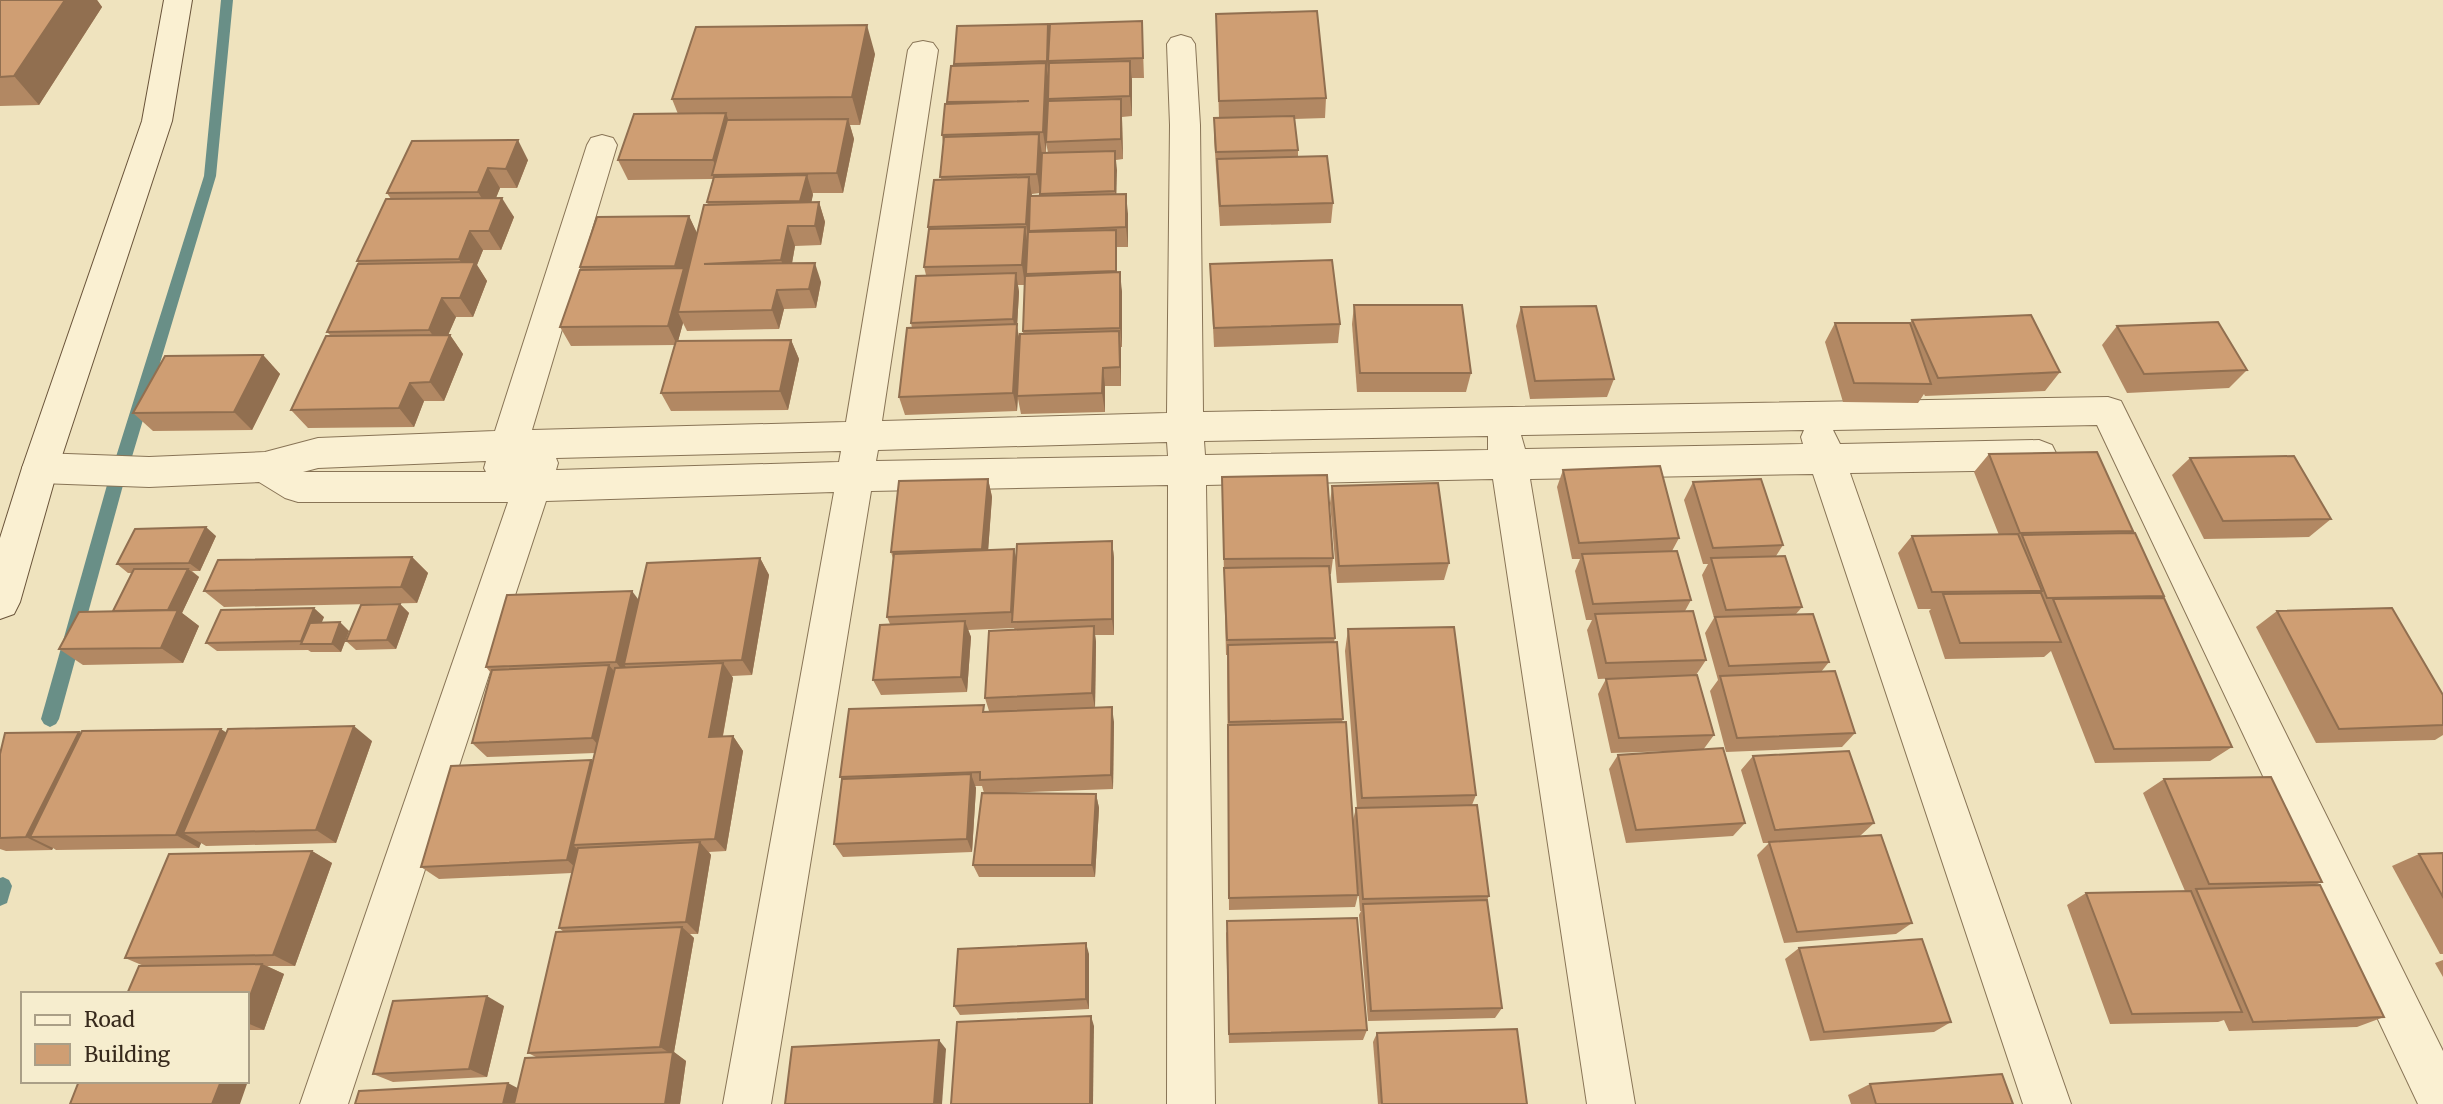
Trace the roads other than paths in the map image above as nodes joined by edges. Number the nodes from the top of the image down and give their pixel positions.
1 (178, 0) edge
2 (1181, 44) dead end
3 (923, 50) dead end
4 (602, 145) dead end
5 (1811, 416) junction
6 (1502, 421) junction
7 (1185, 427) junction
8 (860, 436) junction
9 (528, 445) junction
10 (2098, 454) junction
11 (1828, 459) junction
12 (1509, 465) junction
13 (265, 467) junction
14 (40, 468) junction
15 (1187, 470) junction
16 (855, 476) junction
17 (514, 487) junction
18 (0, 602) edge
19 (2443, 1103) edge
20 (324, 1104) edge
21 (747, 1104) edge
22 (1191, 1104) edge
23 (1611, 1104) edge
24 (2048, 1104) edge

1 - 14 street
2 - 7 street
3 - 8 street
4 - 9 street
5 - 6 street
5 - 10 street
5 - 11 street
6 - 7 street
6 - 12 street
7 - 8 street
7 - 15 street
8 - 9 street
8 - 16 street
9 - 13 street
9 - 17 street
10 - 11 street
10 - 19 street
11 - 12 street
11 - 24 street
12 - 15 street
12 - 23 street
13 - 14 street
13 - 17 street
14 - 18 street
15 - 16 street
15 - 22 street
16 - 17 street
16 - 21 street
17 - 20 street

